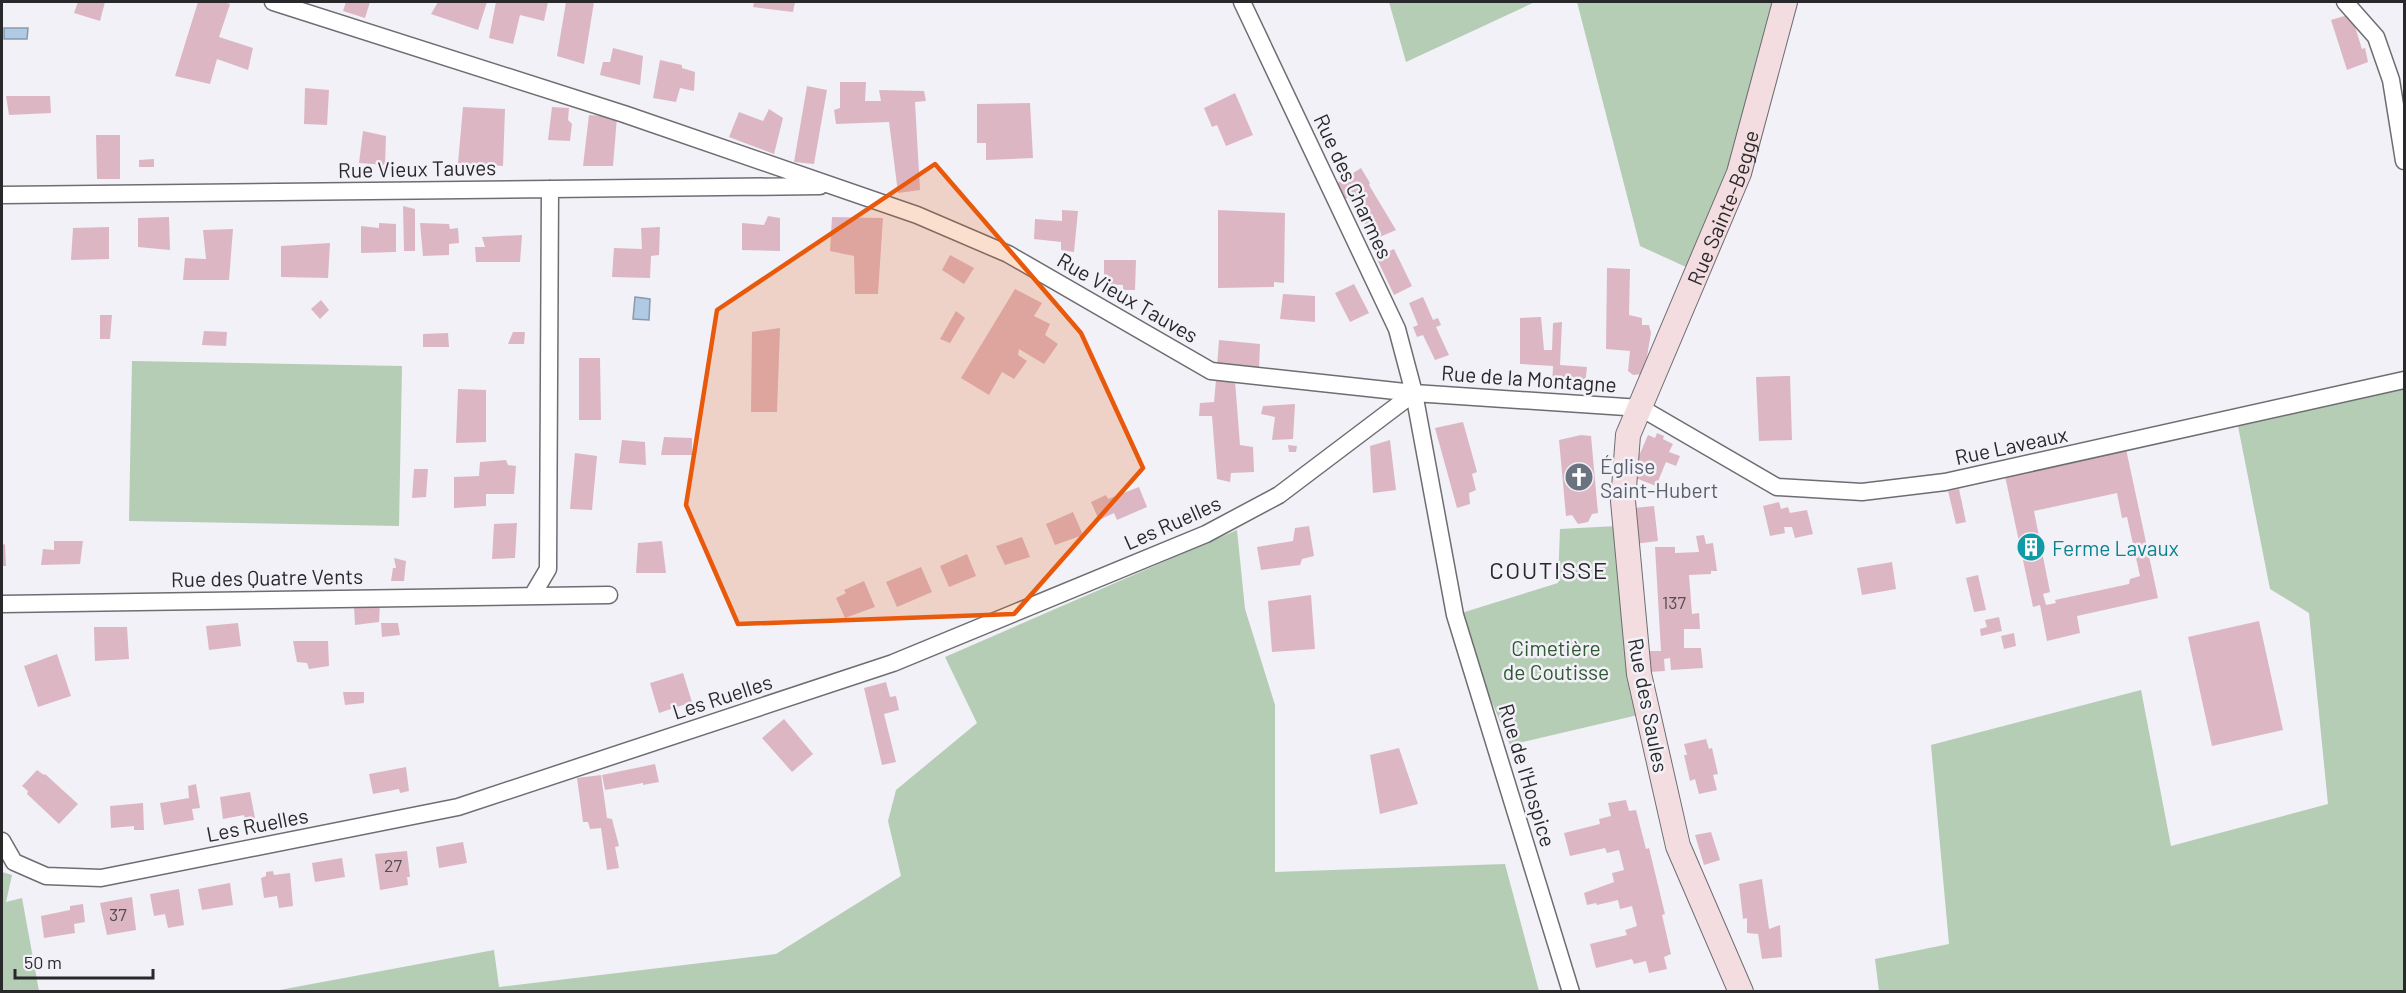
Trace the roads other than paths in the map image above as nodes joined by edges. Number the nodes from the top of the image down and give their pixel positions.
1 (273, 2) edge
2 (1242, 2) edge
3 (1785, 2) edge
4 (2345, 2) edge
5 (2404, 161) edge
6 (834, 186) junction
7 (550, 189) junction
8 (2, 195) edge
9 (2404, 380) edge
10 (1414, 393) junction
11 (1641, 408) junction
12 (609, 595) dead end
13 (532, 596) junction
14 (2, 604) edge
15 (2, 841) edge
16 (1571, 992) edge
17 (1741, 992) edge

1 - 6 street, Rue Vieux Tauves
2 - 10 street, Rue des Charmes
3 - 11 street, Rue Sainte-Begge
4 - 5 street
6 - 7 street, Rue Vieux Tauves
6 - 10 street, Rue Vieux Tauves
7 - 8 street, Rue Vieux Tauves
7 - 13 street
9 - 11 street, Rue Laveaux
10 - 11 street, Rue de la Montagne
10 - 15 street, Les Ruelles
10 - 16 street, Rue de l'Hospice
11 - 17 street, Rue des Saules
12 - 13 street, Rue des Quatre Vents
13 - 14 street, Rue des Quatre Vents

